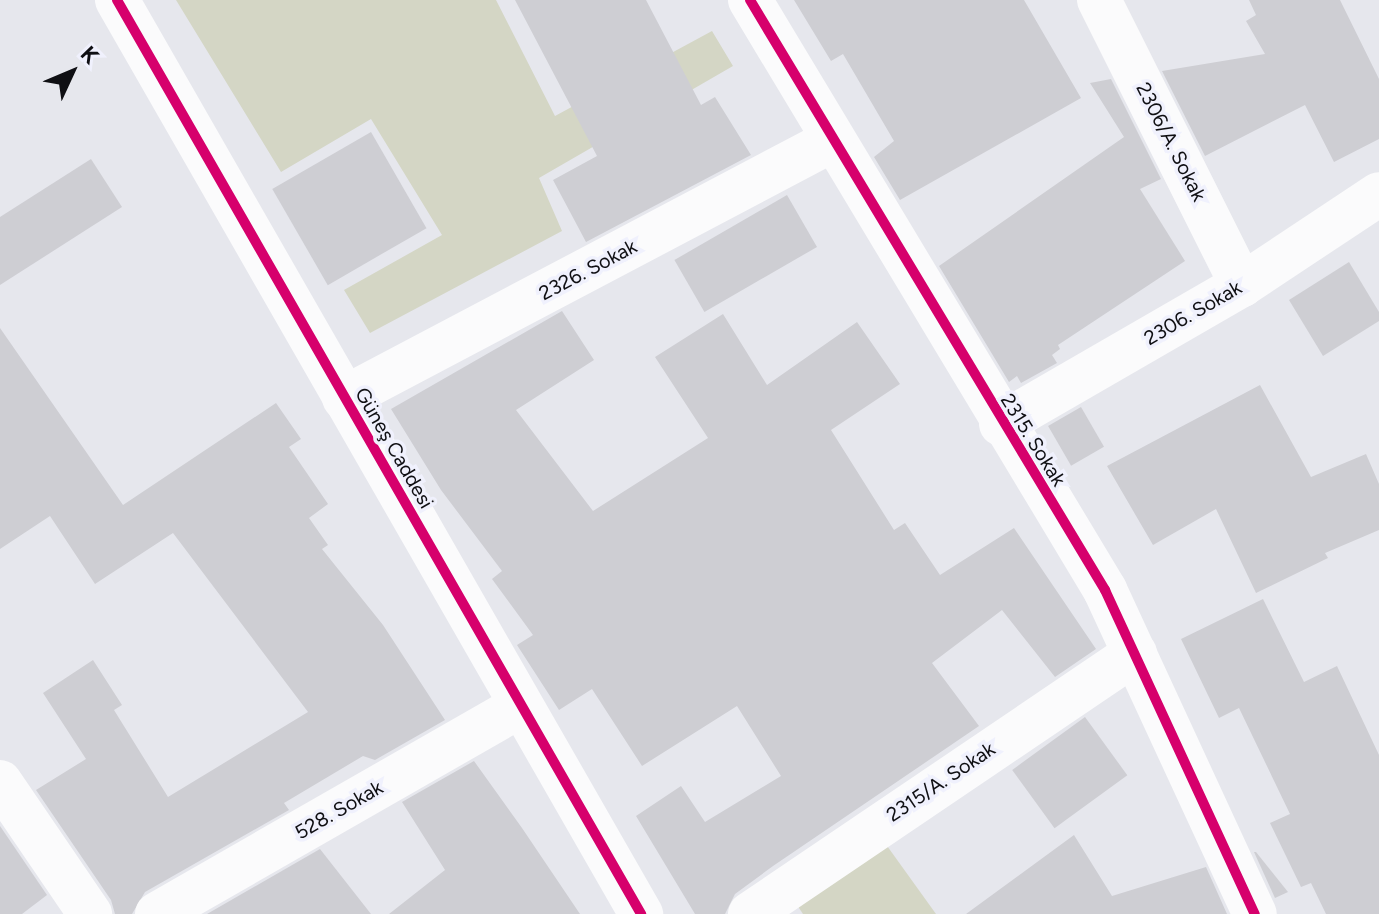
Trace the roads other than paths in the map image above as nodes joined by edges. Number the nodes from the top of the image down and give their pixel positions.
1 (117, 0) edge
2 (750, 0) edge
3 (1099, 0) edge
4 (831, 141) junction
5 (1379, 194) edge
6 (1242, 285) junction
7 (344, 398) junction
8 (1001, 424) junction
9 (1135, 653) junction
10 (520, 706) junction
11 (0, 782) edge
12 (90, 914) edge
13 (157, 914) edge
14 (641, 914) edge
15 (750, 914) edge
16 (1255, 914) edge

1 - 7 street, Güneş Caddesi
2 - 4 street, 2315. Sokak
3 - 6 street, 2306/A. Sokak
4 - 7 street, 2326. Sokak
4 - 8 street, 2315. Sokak
5 - 6 street, 2306. Sokak
6 - 8 street, 2306. Sokak
7 - 10 street, Güneş Caddesi
8 - 9 street, 2315. Sokak
9 - 15 street, 2315/A. Sokak
9 - 16 street, 2315. Sokak
10 - 13 street, 528. Sokak
10 - 14 street, Güneş Caddesi
11 - 12 street

